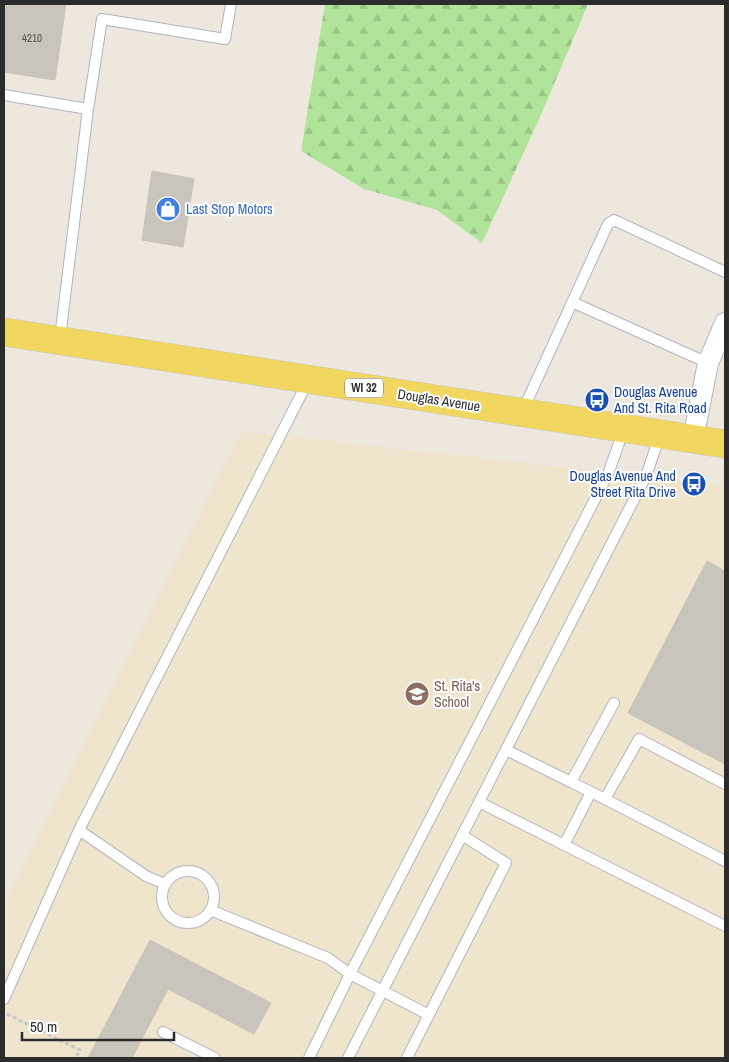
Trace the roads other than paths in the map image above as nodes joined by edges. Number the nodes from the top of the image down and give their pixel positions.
1 (231, 4) edge
2 (4, 96) edge
3 (88, 108) junction
4 (725, 272) edge
5 (572, 302) junction
6 (725, 323) edge
7 (4, 332) edge
8 (59, 340) junction
9 (708, 363) junction
10 (308, 379) junction
11 (522, 412) junction
12 (625, 429) junction
13 (660, 434) junction
14 (693, 439) junction
15 (725, 444) edge
16 (614, 703) dead end
17 (506, 750) junction
18 (571, 782) junction
19 (725, 784) edge
20 (591, 792) junction
21 (605, 799) junction
22 (479, 802) junction
23 (79, 830) junction
24 (462, 835) junction
25 (564, 845) junction
26 (725, 861) edge
27 (165, 884) junction
28 (210, 910) junction
29 (725, 926) edge
30 (350, 974) junction
31 (382, 991) junction
32 (4, 999) edge
33 (429, 1015) junction
34 (163, 1032) dead end
35 (215, 1058) edge
36 (309, 1058) edge
37 (348, 1058) edge
38 (407, 1058) edge

1 - 3 lane
2 - 3 lane
3 - 8 lane
4 - 5 lane
5 - 9 lane
5 - 11 lane
6 - 9 street
7 - 8 main road, Douglas Avenue / WI 32
8 - 10 main road, Douglas Avenue / WI 32
9 - 14 street
10 - 11 main road, Douglas Avenue / WI 32
10 - 23 lane
11 - 12 main road, Douglas Avenue / WI 32
12 - 13 main road, Douglas Avenue / WI 32
12 - 30 lane
13 - 14 main road, Douglas Avenue / WI 32
13 - 17 lane
14 - 15 main road, Douglas Avenue / WI 32
16 - 18 lane
17 - 18 lane
17 - 22 lane
18 - 20 lane
19 - 21 lane
20 - 21 lane
20 - 25 lane
21 - 26 lane
22 - 24 lane
22 - 25 lane
23 - 27 lane
23 - 32 lane
24 - 31 lane
24 - 33 lane
25 - 29 lane
27 - 28 lane
27 - 28 lane
28 - 30 lane
30 - 31 lane
30 - 36 lane
31 - 33 lane
31 - 37 lane
33 - 38 lane
34 - 35 lane

